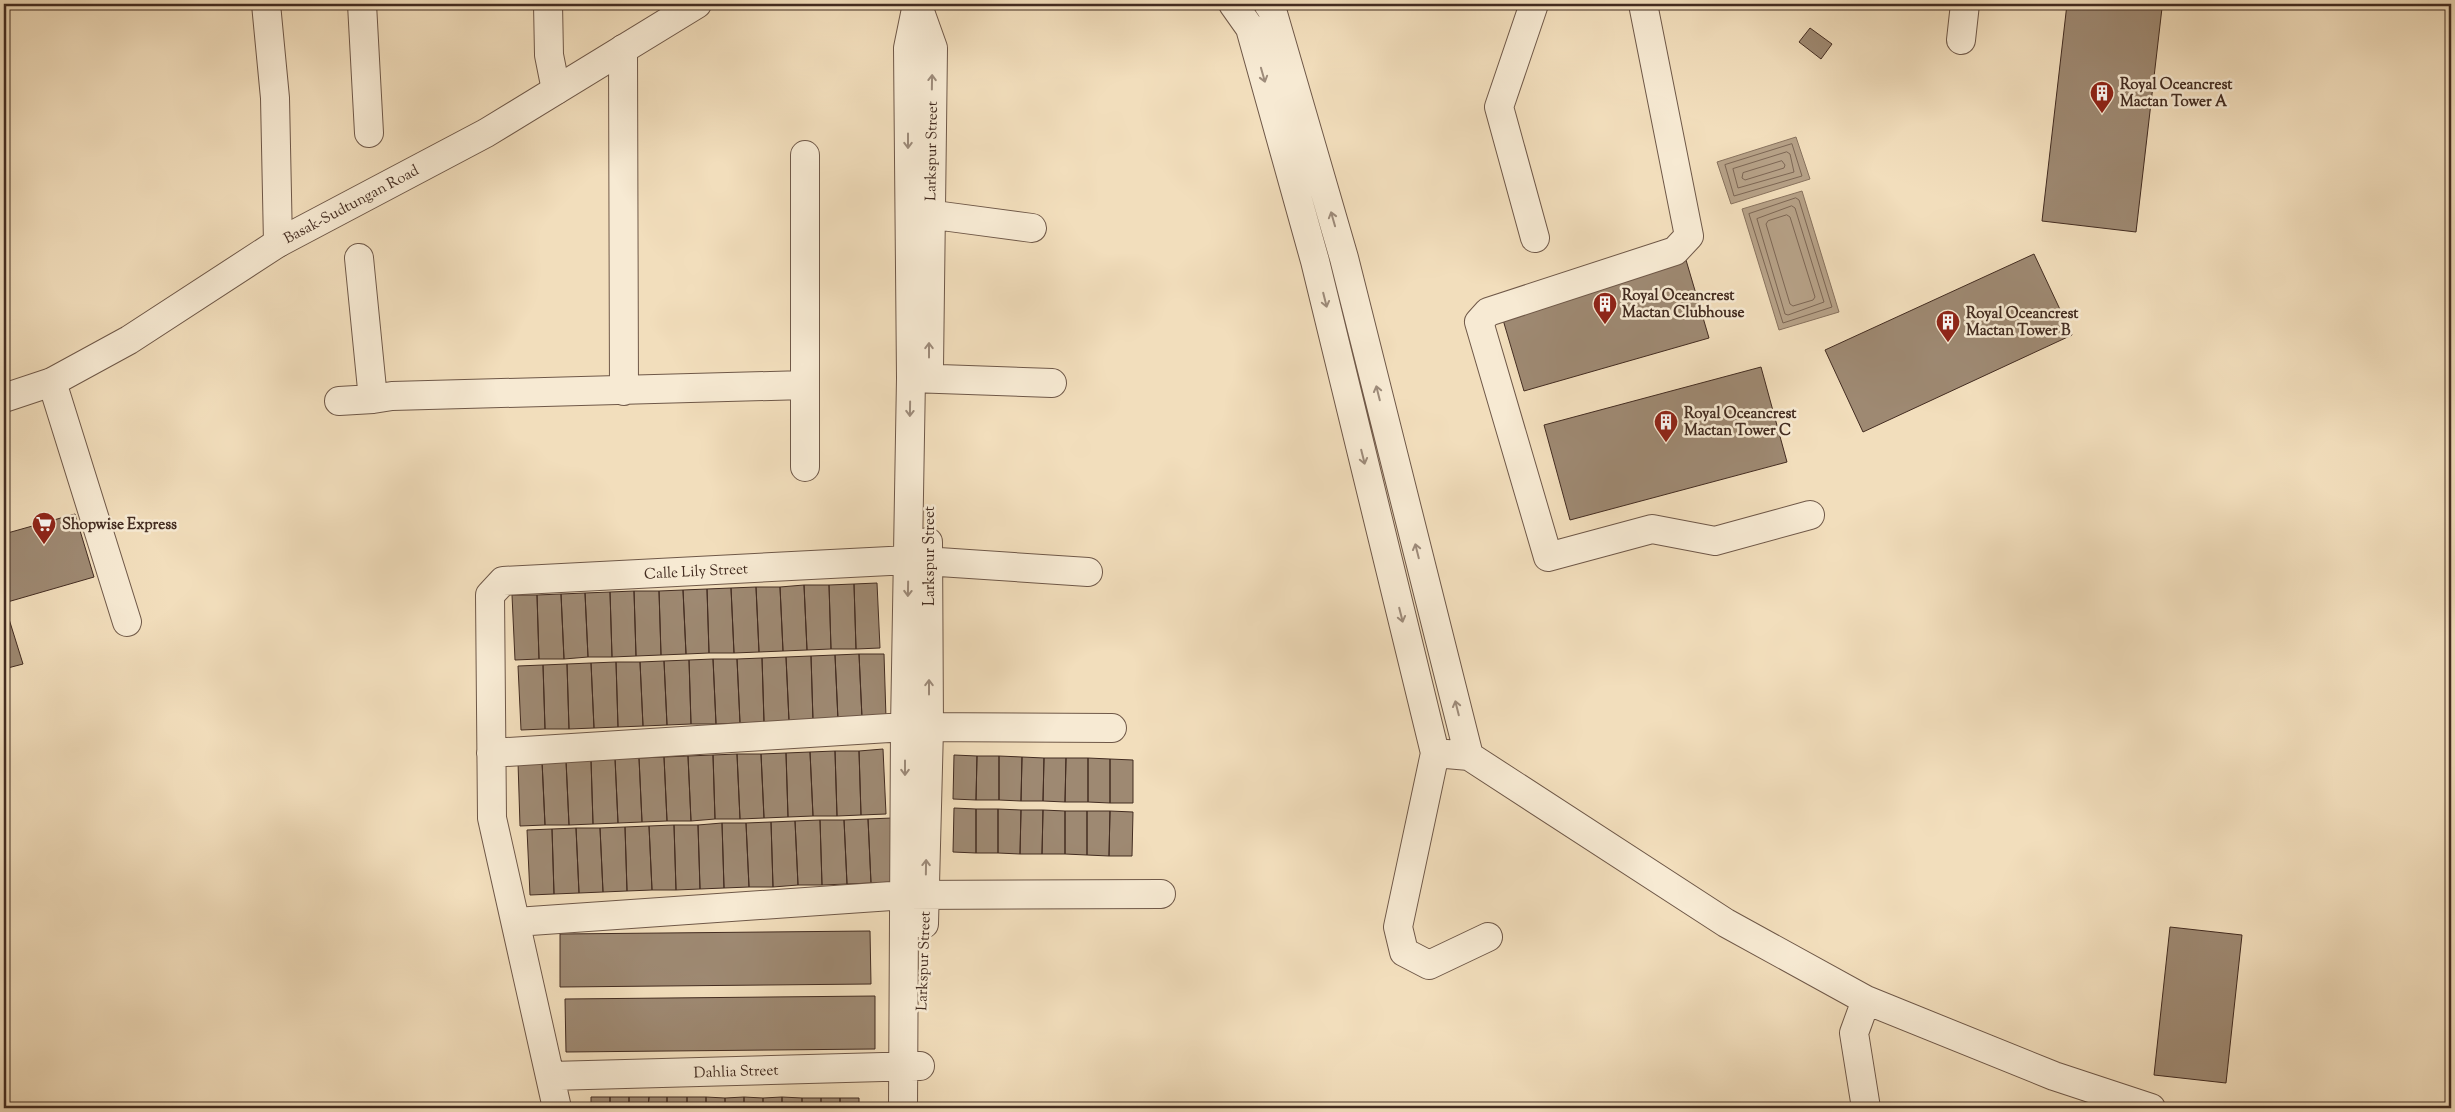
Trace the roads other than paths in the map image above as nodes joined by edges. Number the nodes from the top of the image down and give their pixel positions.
1 (266, 4) edge
2 (362, 4) edge
3 (548, 4) edge
4 (697, 4) edge
5 (1233, 4) edge
6 (1268, 4) edge
7 (1534, 4) edge
8 (1643, 4) edge
9 (1965, 4) edge
10 (918, 5) edge
11 (1961, 40) dead end
12 (623, 49) junction
13 (556, 90) junction
14 (369, 133) dead end
15 (804, 156) dead end
16 (919, 213) junction
17 (1032, 228) dead end
18 (1535, 238) dead end
19 (278, 242) junction
20 (359, 258) dead end
21 (1344, 258) junction
22 (1315, 261) junction
23 (920, 378) junction
24 (52, 382) junction
25 (1052, 383) dead end
26 (805, 385) junction
27 (624, 391) junction
28 (4, 398) edge
29 (373, 399) junction
30 (340, 400) dead end
31 (805, 467) dead end
32 (1810, 515) dead end
33 (919, 561) junction
34 (1088, 572) dead end
35 (127, 622) dead end
36 (917, 728) junction
37 (1112, 728) dead end
38 (1435, 752) junction
39 (490, 753) junction
40 (1469, 756) junction
41 (1161, 894) dead end
42 (915, 895) junction
43 (516, 922) junction
44 (1488, 937) dead end
45 (1866, 1000) junction
46 (912, 1066) junction
47 (551, 1076) junction
48 (557, 1108) edge
49 (903, 1108) edge
50 (920, 1108) edge
51 (1866, 1108) edge
52 (2151, 1108) edge

1 - 19 street
2 - 14 street
3 - 13 street
4 - 12 street, Basak-Sudtungan Road
5 -> 22 street
21 -> 6 street
7 - 18 street
8 - 32 street
9 - 11 street
10 - 16 street, Larkspur Street
12 - 13 street, Basak-Sudtungan Road
12 - 27 street
13 - 19 street, Basak-Sudtungan Road
15 - 26 street
16 - 17 street
16 - 23 street, Larkspur Street
19 - 24 street, Basak-Sudtungan Road
20 - 29 street
21 - 22 street
40 -> 21 street
22 -> 38 street
23 - 25 street
23 - 33 street, Larkspur Street
24 - 28 street, Basak-Sudtungan Road
24 - 35 street
26 - 27 street
26 - 31 street
27 - 29 street
29 - 30 street
33 - 34 street, Calle Lily Street
33 - 36 street, Larkspur Street
33 - 39 street, Calle Lily Street
36 - 37 street
36 - 39 street
36 - 42 street, Larkspur Street
38 - 40 street
38 - 44 street
39 - 43 street
40 - 45 street
41 - 42 street
42 - 43 street
42 - 46 street, Larkspur Street
43 - 47 street
45 - 51 street
45 - 52 street
46 - 47 street, Dahlia Street
46 - 49 street, Larkspur Street
46 - 50 street, Larkspur Street
47 - 48 street

